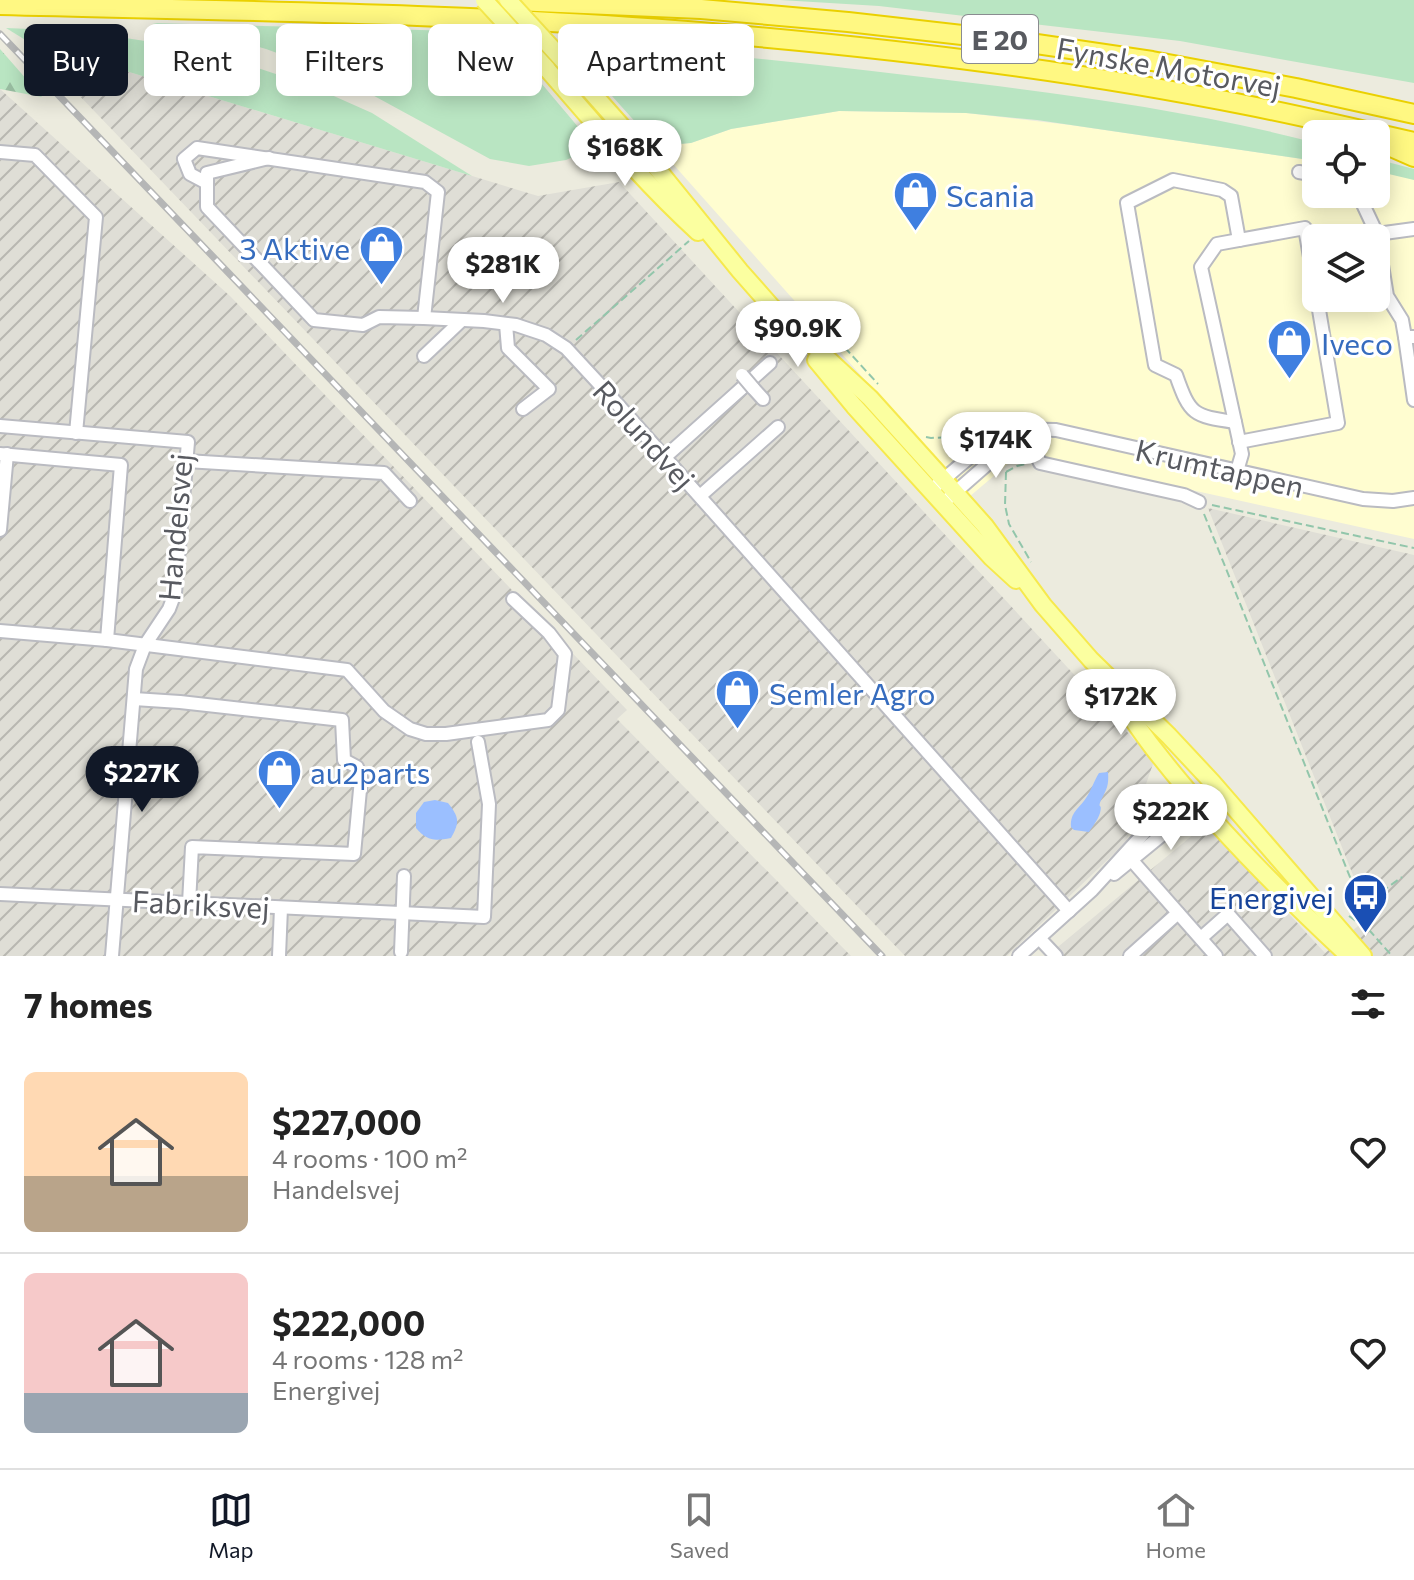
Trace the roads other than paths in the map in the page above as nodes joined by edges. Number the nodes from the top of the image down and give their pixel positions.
1 (484, 0) edge
2 (491, 0) edge
3 (508, 0) edge
4 (0, 5) edge
5 (1152, 61) junction
6 (1414, 102) edge
7 (1414, 114) edge
8 (1316, 120) edge
9 (1390, 137) edge
10 (1414, 142) edge
11 (1390, 147) edge
12 (0, 152) edge
13 (1414, 157) edge
14 (269, 158) junction
15 (1299, 172) dead end
16 (1302, 173) edge
17 (207, 183) junction
18 (1302, 229) edge
19 (1414, 229) edge
20 (1390, 232) edge
21 (1239, 240) junction
22 (740, 271) junction
23 (1390, 301) edge
24 (1319, 312) edge
25 (424, 318) junction
26 (462, 320) junction
27 (506, 324) junction
28 (1409, 337) edge
29 (424, 356) dead end
30 (770, 363) dead end
31 (742, 375) dead end
32 (763, 399) dead end
33 (1414, 400) edge
34 (523, 409) dead end
35 (1235, 422) junction
36 (0, 426) edge
37 (778, 427) dead end
38 (1026, 430) junction
39 (76, 433) junction
40 (1239, 442) junction
41 (4, 454) edge
42 (665, 457) junction
43 (186, 461) junction
44 (1237, 471) junction
45 (944, 491) junction
46 (700, 496) junction
47 (1414, 498) edge
48 (410, 501) dead end
49 (1199, 502) road end
50 (0, 530) edge
51 (513, 599) dead end
52 (0, 631) edge
53 (107, 640) junction
54 (145, 645) junction
55 (1091, 660) junction
56 (134, 699) junction
57 (478, 742) dead end
58 (1186, 787) junction
59 (1206, 794) junction
60 (1129, 857) junction
61 (404, 876) dead end
62 (0, 894) edge
63 (117, 899) junction
64 (189, 903) junction
65 (281, 908) junction
66 (1069, 911) junction
67 (1178, 913) junction
68 (402, 914) junction
69 (1039, 938) junction
70 (1201, 938) junction
71 (401, 952) dead end
72 (112, 956) edge
73 (279, 956) edge
74 (1019, 956) edge
75 (1056, 956) edge
76 (1130, 956) edge
77 (1216, 956) edge
78 (1265, 956) edge
79 (1349, 956) edge
80 (1363, 956) edge

1 - 22 main road, bridge
2 - 5 highway, Fynske Motorvej / E 20
3 - 22 main road, bridge
4 - 8 highway, Fynske Motorvej / E 20
5 - 6 highway
5 - 7 highway, Fynske Motorvej / E 20
9 - 10 highway, Fynske Motorvej / E 20
11 - 13 highway
12 - 39 street
14 - 17 street
14 - 17 street, Rolundvej
14 - 25 street
15 - 16 street
17 - 25 street, Rolundvej
18 - 21 street
19 - 20 street
21 - 35 street
21 - 35 street
22 - 45 main road
23 - 28 street
24 - 40 street
25 - 26 street, Rolundvej
26 - 27 street, Rolundvej
26 - 29 street
27 - 34 street
27 - 42 street, Rolundvej
28 - 33 street
30 - 42 street
31 - 32 street, bridge
35 - 40 street
36 - 39 street, Handelsvej
37 - 46 street
38 - 44 street, Krumtappen
38 - 45 street
38 - 49 street, Krumtappen
39 - 43 street, Handelsvej
40 - 44 street
41 - 50 street
41 - 53 street, Handelsvej
42 - 46 street, Rolundvej
43 - 48 street
43 - 54 street, Handelsvej
44 - 47 street, Krumtappen
45 - 55 main road
46 - 66 street, Rolundvej
51 - 54 street
52 - 53 street
53 - 54 street
54 - 56 street, Handelsvej
55 - 58 main road
55 - 59 main road
56 - 63 street, Handelsvej
56 - 64 street
57 - 68 street, Fabriksvej
58 - 59 main road
58 - 60 street
59 - 60 street
59 - 79 main road
59 - 80 main road
60 - 66 street
60 - 67 street
61 - 68 street
62 - 63 street, Fabriksvej
63 - 64 street, Fabriksvej
63 - 72 street, Handelsvej
64 - 65 street, Fabriksvej
65 - 68 street, Fabriksvej
65 - 73 street
66 - 69 street
67 - 70 street
67 - 76 street
68 - 71 street
69 - 74 street
69 - 75 street
70 - 77 street
70 - 78 street

